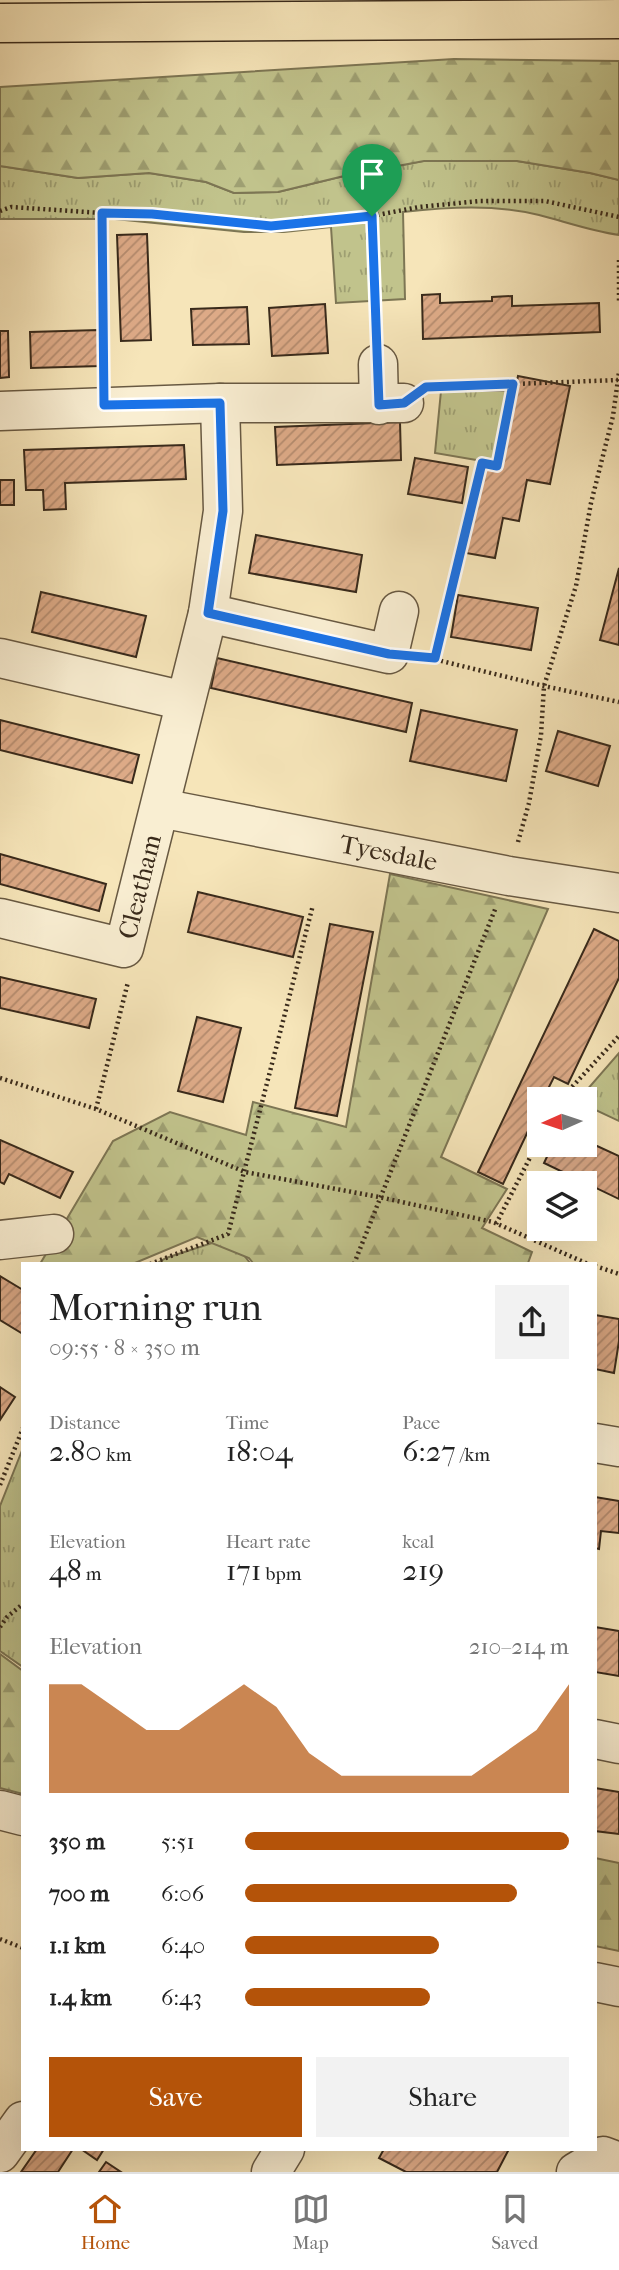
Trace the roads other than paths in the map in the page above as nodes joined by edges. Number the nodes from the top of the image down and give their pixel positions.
1 (619, 19) edge
2 (215, 21) junction
3 (0, 23) edge
4 (0, 45) edge
5 (378, 364) road end
6 (220, 403) junction
7 (0, 411) edge
8 (399, 611) dead end
9 (208, 613) junction
10 (0, 658) edge
11 (185, 701) junction
12 (160, 808) junction
13 (619, 893) edge
14 (0, 918) edge
15 (54, 1234) dead end
16 (0, 1240) edge
17 (597, 1443) edge
18 (619, 1447) edge
19 (597, 1739) edge
20 (619, 1744) edge
21 (0, 1810) edge
22 (21, 1815) edge
23 (597, 1982) edge
24 (619, 1987) edge
25 (21, 2123) edge
26 (284, 2151) edge
27 (0, 2153) edge
28 (619, 2162) edge
29 (271, 2172) edge
30 (576, 2172) edge

1 - 2 highway
2 - 3 highway
2 - 4 highway
5 - 6 street
6 - 7 street
6 - 9 street, Cleatham
8 - 9 street
9 - 11 street, Cleatham
10 - 11 street
11 - 12 street, Cleatham
12 - 13 street, Tyesdale
12 - 14 street, Cleatham
15 - 16 street
17 - 18 street
19 - 20 street
21 - 22 street
23 - 24 street
25 - 27 street
26 - 29 street
28 - 30 street

